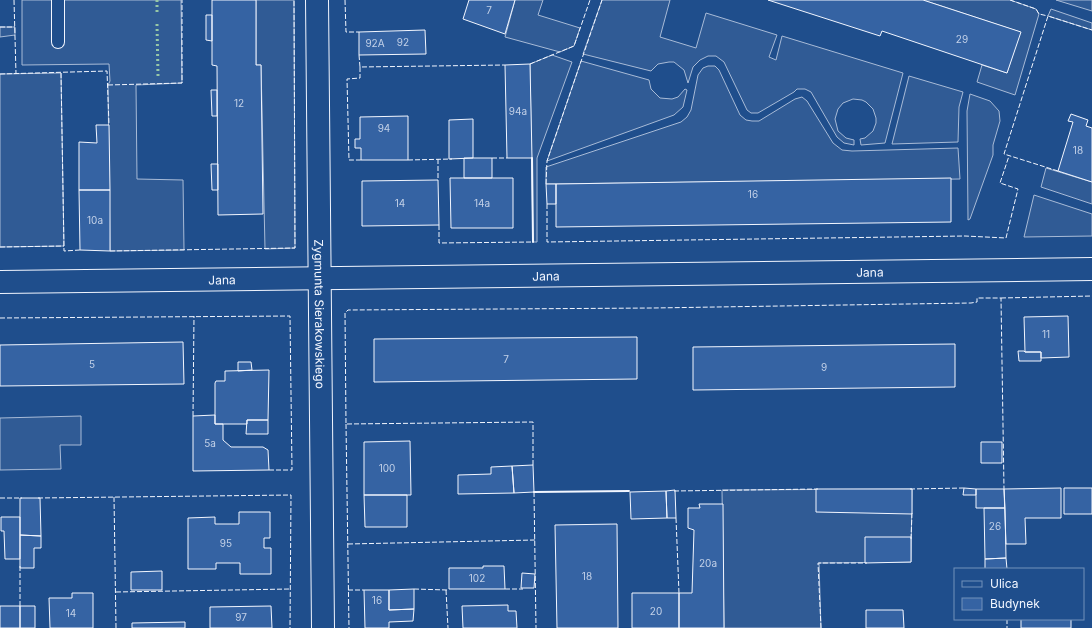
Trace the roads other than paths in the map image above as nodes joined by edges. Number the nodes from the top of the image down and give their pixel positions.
1 (58, 0) edge
2 (318, 0) edge
3 (58, 42) dead end
4 (1092, 269) edge
5 (319, 279) junction
6 (0, 282) edge
7 (323, 628) edge

1 - 3 lane
2 - 5 street, Zygmunta Sierakowskiego
4 - 5 street, Jana
5 - 6 street, Jana
5 - 7 street, Zygmunta Sierakowskiego

